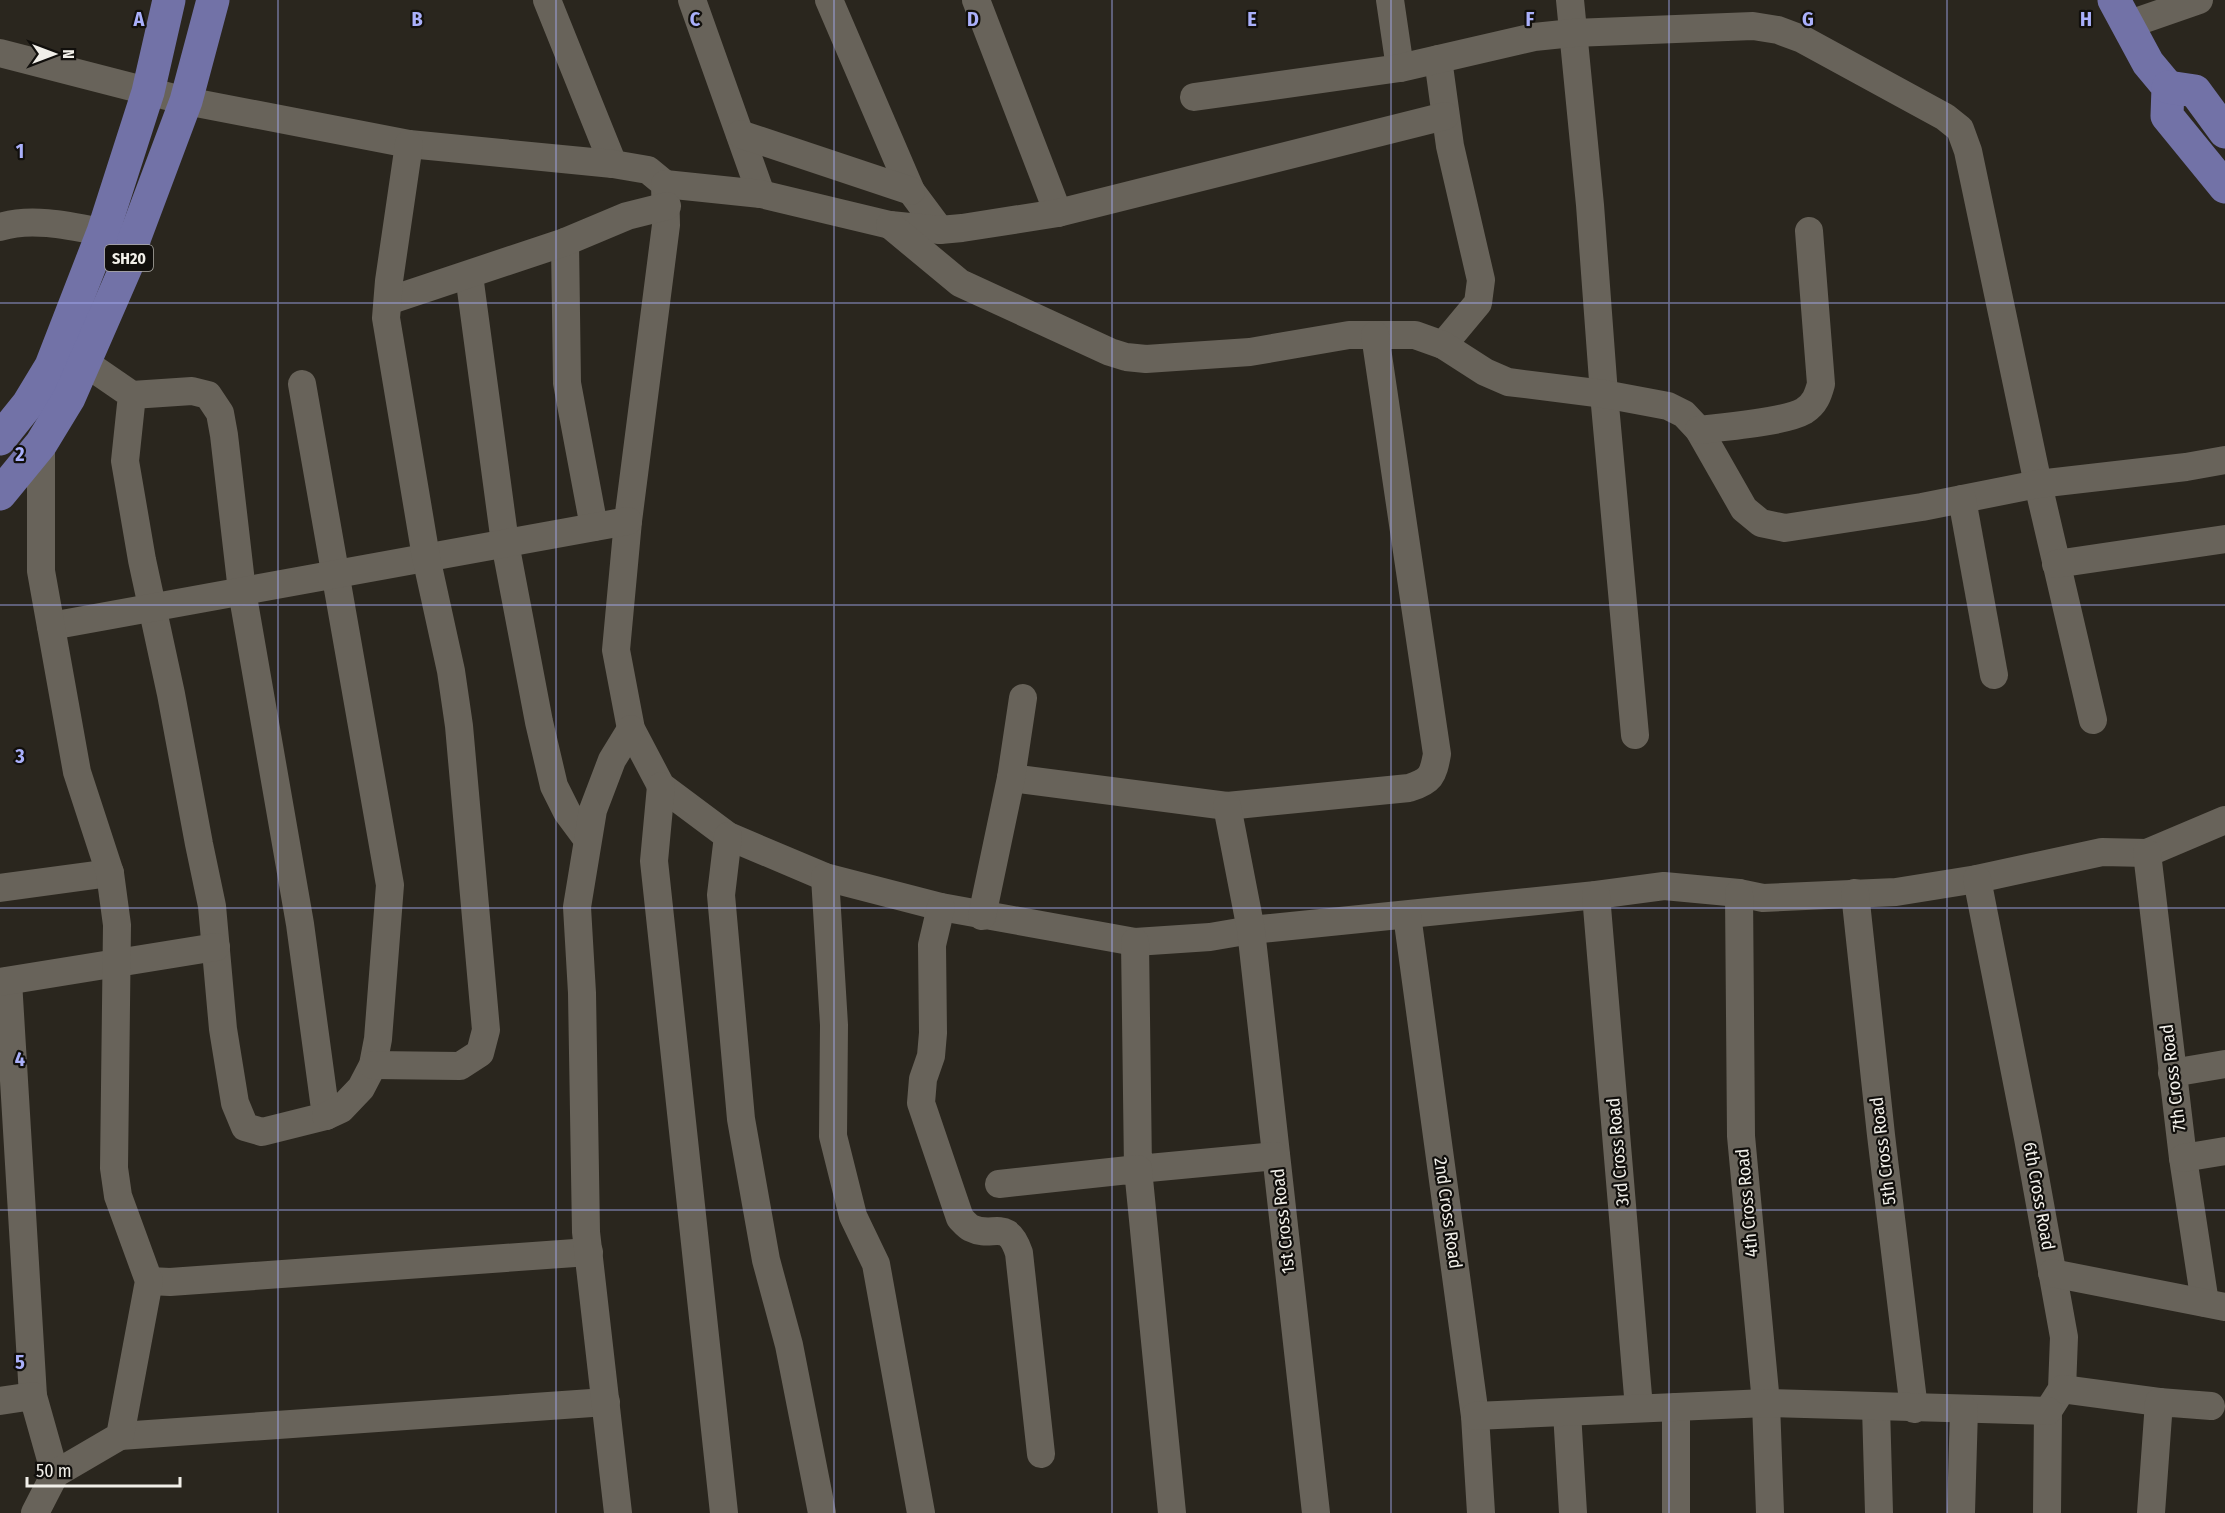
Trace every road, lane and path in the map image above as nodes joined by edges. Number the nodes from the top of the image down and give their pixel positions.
1 (169, 0) edge
2 (213, 0) edge
3 (547, 0) edge
4 (692, 0) edge
5 (829, 0) edge
6 (976, 0) edge
7 (1390, 0) edge
8 (1570, 0) edge
9 (2199, 0) edge
10 (1751, 13) edge
11 (2120, 13) edge
12 (1573, 33) junction
13 (0, 53) edge
14 (1438, 59) junction
15 (1400, 68) junction
16 (2168, 87) junction
17 (148, 92) junction
18 (1194, 98) dead end
19 (186, 101) junction
20 (1445, 116) junction
21 (2225, 132) edge
22 (740, 134) junction
23 (409, 144) junction
24 (613, 164) junction
25 (2225, 188) edge
26 (911, 191) junction
27 (761, 194) junction
28 (666, 195) junction
29 (1058, 213) junction
30 (890, 225) junction
31 (0, 227) edge
32 (940, 230) junction
33 (1809, 231) dead end
34 (103, 232) junction
35 (135, 237) junction
36 (565, 242) junction
37 (469, 275) junction
38 (388, 302) junction
39 (1375, 335) junction
40 (1443, 345) junction
41 (84, 362) junction
42 (302, 384) dead end
43 (1604, 394) junction
44 (132, 395) junction
45 (1699, 430) junction
46 (0, 439) edge
47 (41, 444) junction
48 (2225, 460) edge
49 (2038, 484) junction
50 (0, 494) edge
51 (1962, 499) junction
52 (628, 521) junction
53 (594, 526) junction
54 (2225, 539) edge
55 (505, 543) junction
56 (426, 557) junction
57 (2056, 564) junction
58 (335, 574) junction
59 (242, 591) junction
60 (152, 607) junction
61 (51, 626) junction
62 (1994, 675) dead end
63 (1023, 698) dead end
64 (2093, 720) dead end
65 (631, 729) junction
66 (1635, 735) dead end
67 (1011, 778) junction
68 (661, 786) junction
69 (1227, 806) junction
70 (2225, 820) edge
71 (728, 836) junction
72 (587, 839) junction
73 (2147, 853) junction
74 (110, 873) junction
75 (825, 878) junction
76 (1977, 879) junction
77 (0, 888) edge
78 (1739, 892) junction
79 (1855, 893) junction
80 (1596, 895) junction
81 (941, 907) junction
82 (1407, 915) junction
83 (982, 916) junction
84 (1251, 930) junction
85 (1135, 942) junction
86 (216, 947) junction
87 (117, 964) junction
88 (4, 982) edge
89 (2225, 1064) edge
90 (373, 1065) junction
91 (2172, 1073) junction
92 (326, 1116) junction
93 (2225, 1151) edge
94 (1276, 1156) junction
95 (2183, 1158) junction
96 (1138, 1168) junction
97 (999, 1184) dead end
98 (589, 1252) junction
99 (2052, 1273) junction
100 (149, 1281) junction
101 (2215, 1305) edge
102 (33, 1396) junction
103 (2055, 1400) junction
104 (0, 1401) edge
105 (606, 1401) junction
106 (2159, 1402) junction
107 (1766, 1403) junction
108 (2211, 1406) dead end
109 (1676, 1407) junction
110 (1876, 1407) junction
111 (1639, 1408) junction
112 (1914, 1409) junction
113 (1964, 1409) junction
114 (1567, 1412) junction
115 (1475, 1416) junction
116 (120, 1436) junction
117 (1041, 1454) dead end
118 (55, 1474) junction
119 (35, 1513) edge
120 (618, 1513) edge
121 (724, 1513) edge
122 (822, 1513) edge
123 (921, 1513) edge
124 (1172, 1513) edge
125 (1316, 1513) edge
126 (1481, 1513) edge
127 (1573, 1513) edge
128 (1676, 1513) edge
129 (1770, 1513) edge
130 (1879, 1513) edge
131 (1961, 1513) edge
132 (2047, 1513) edge
133 (2151, 1513) edge

1 - 17 main road, SH20
2 - 19 main road, SH20
3 - 24 street
4 - 22 street
5 - 26 street
6 - 29 street
7 - 15 street
8 - 12 street
9 - 11 street
10 - 12 street
10 - 49 street
11 - 16 main road
12 - 14 street
12 - 43 street
13 - 17 street
14 - 15 street
14 - 20 street
15 - 18 street
16 - 21 main road
16 - 25 main road
17 - 19 street
17 - 34 main road, SH20
19 - 23 street
19 - 35 main road, SH20
20 - 29 street
20 - 40 street
22 - 26 street
22 - 27 street
23 - 24 street
23 - 38 street
24 - 28 street
26 - 32 street
27 - 28 street
27 - 30 street
28 - 36 street
28 - 52 street
29 - 32 street
30 - 32 street
30 - 39 street
31 - 34 street
33 - 45 street
34 - 35 street
34 - 46 main road, SH20
35 - 41 main road, SH20
36 - 37 street
36 - 53 street
37 - 38 street
37 - 55 street
38 - 56 street
39 - 40 street
39 - 69 street
40 - 43 street
41 - 44 street
41 - 47 main road, SH20
42 - 58 street
43 - 45 street
43 - 66 street
44 - 59 street
44 - 60 street
45 - 51 street
47 - 50 main road, SH20
47 - 61 street
48 - 49 street
49 - 51 street
49 - 57 street
51 - 62 street
52 - 53 street
52 - 65 street
53 - 55 street
54 - 57 street
55 - 56 street
55 - 72 street
56 - 58 street
56 - 90 street
57 - 64 street
58 - 59 street
58 - 90 street
59 - 60 street
59 - 92 street
60 - 61 street
60 - 86 street
61 - 74 street
63 - 67 street
65 - 68 street
65 - 72 street
67 - 69 street
67 - 83 street
68 - 71 street
68 - 121 street
69 - 84 street, 1st Cross Road
70 - 73 street
71 - 75 street
71 - 122 street
72 - 98 street
73 - 76 street
73 - 91 street, 7th Cross Road
74 - 77 street
74 - 87 street
75 - 81 street
75 - 123 street
76 - 79 street
76 - 99 street, 6th Cross Road
78 - 79 street
78 - 80 street
78 - 107 street, 4th Cross Road
79 - 112 street, 5th Cross Road
80 - 82 street
80 - 111 street, 3rd Cross Road
81 - 83 street
81 - 117 street
82 - 84 street
82 - 115 street, 2nd Cross Road
83 - 85 street
84 - 85 street
84 - 94 street, 1st Cross Road
85 - 96 street
86 - 87 street
86 - 92 street
87 - 88 street
87 - 100 street
88 - 102 street
89 - 91 street
90 - 92 street
91 - 95 street, 7th Cross Road
93 - 95 street
94 - 96 street
94 - 125 street, 1st Cross Road
95 - 101 street, 7th Cross Road
96 - 97 street
96 - 124 street
98 - 100 street
98 - 105 street
99 - 101 street
99 - 103 street, 6th Cross Road
100 - 116 street
102 - 104 street
102 - 118 street
103 - 106 street
103 - 113 street
103 - 132 street, 6th Cross Road
105 - 116 street
105 - 120 street
106 - 108 street
106 - 133 street
107 - 109 street
107 - 110 street
107 - 129 street, 4th Cross Road
109 - 111 street
109 - 128 street
110 - 112 street
110 - 130 street
111 - 114 street
112 - 113 street
113 - 131 street
114 - 115 street
114 - 127 street
115 - 126 street, 2nd Cross Road
116 - 118 street
118 - 119 street

